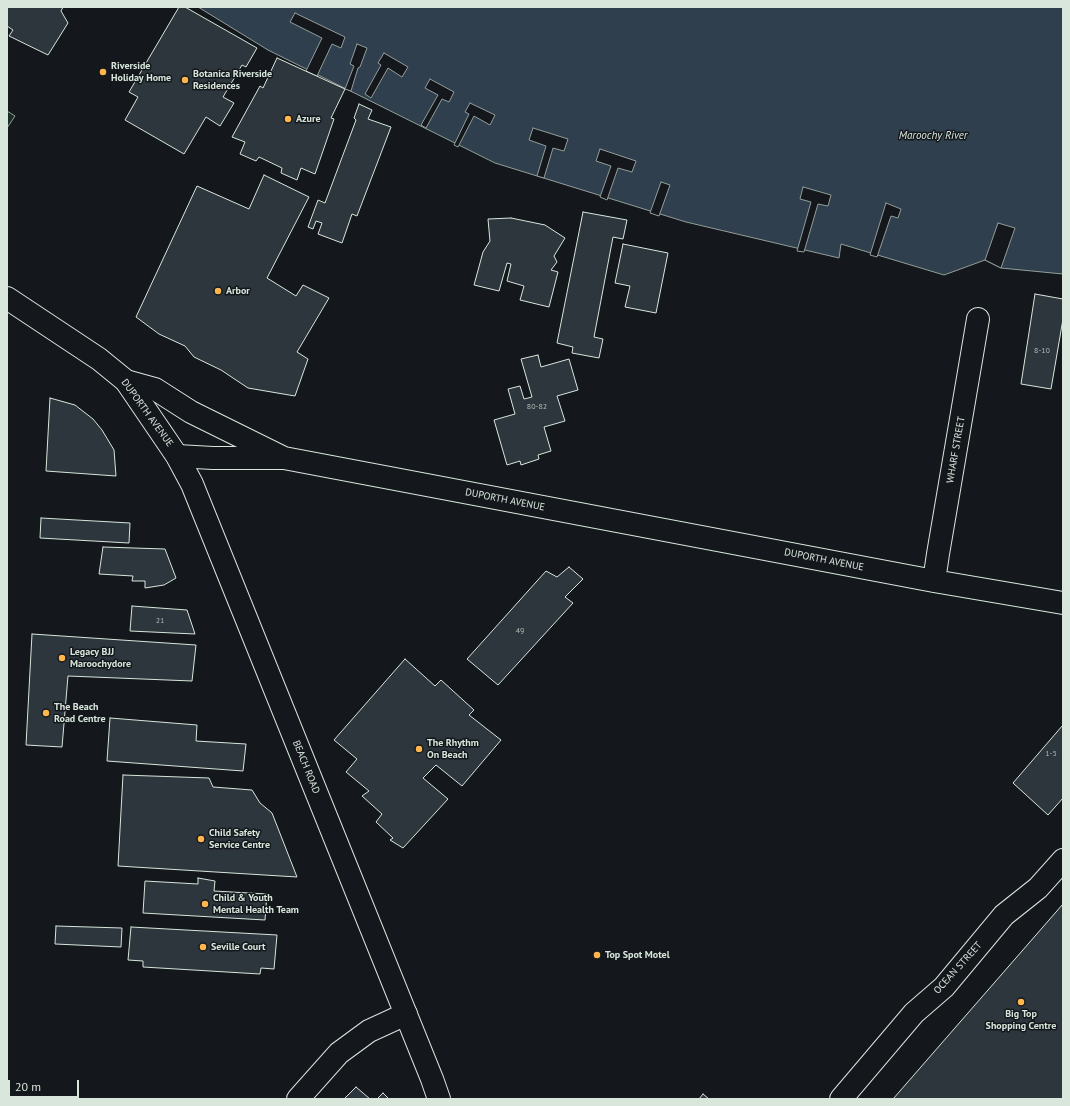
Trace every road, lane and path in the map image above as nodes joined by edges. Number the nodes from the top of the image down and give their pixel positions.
1 (7, 298) edge
2 (978, 319) dead end
3 (126, 381) junction
4 (177, 456) junction
5 (284, 458) junction
6 (934, 581) junction
7 (1063, 603) edge
8 (1063, 860) edge
9 (406, 1014) junction
10 (432, 1079) junction
11 (298, 1099) edge
12 (439, 1099) edge
13 (444, 1099) edge
14 (842, 1099) edge

1 - 3 street, DUPORTH AVENUE
2 - 6 street, WHARF STREET
3 - 4 street, DUPORTH AVENUE
3 - 5 street
4 - 5 street, DUPORTH AVENUE
4 - 9 street, BEACH ROAD
5 - 6 street, DUPORTH AVENUE
6 - 7 street, DUPORTH AVENUE
8 - 14 street, OCEAN STREET
9 - 10 street, BEACH ROAD
9 - 11 street
10 - 12 street, BEACH ROAD
10 - 13 street, BEACH ROAD

